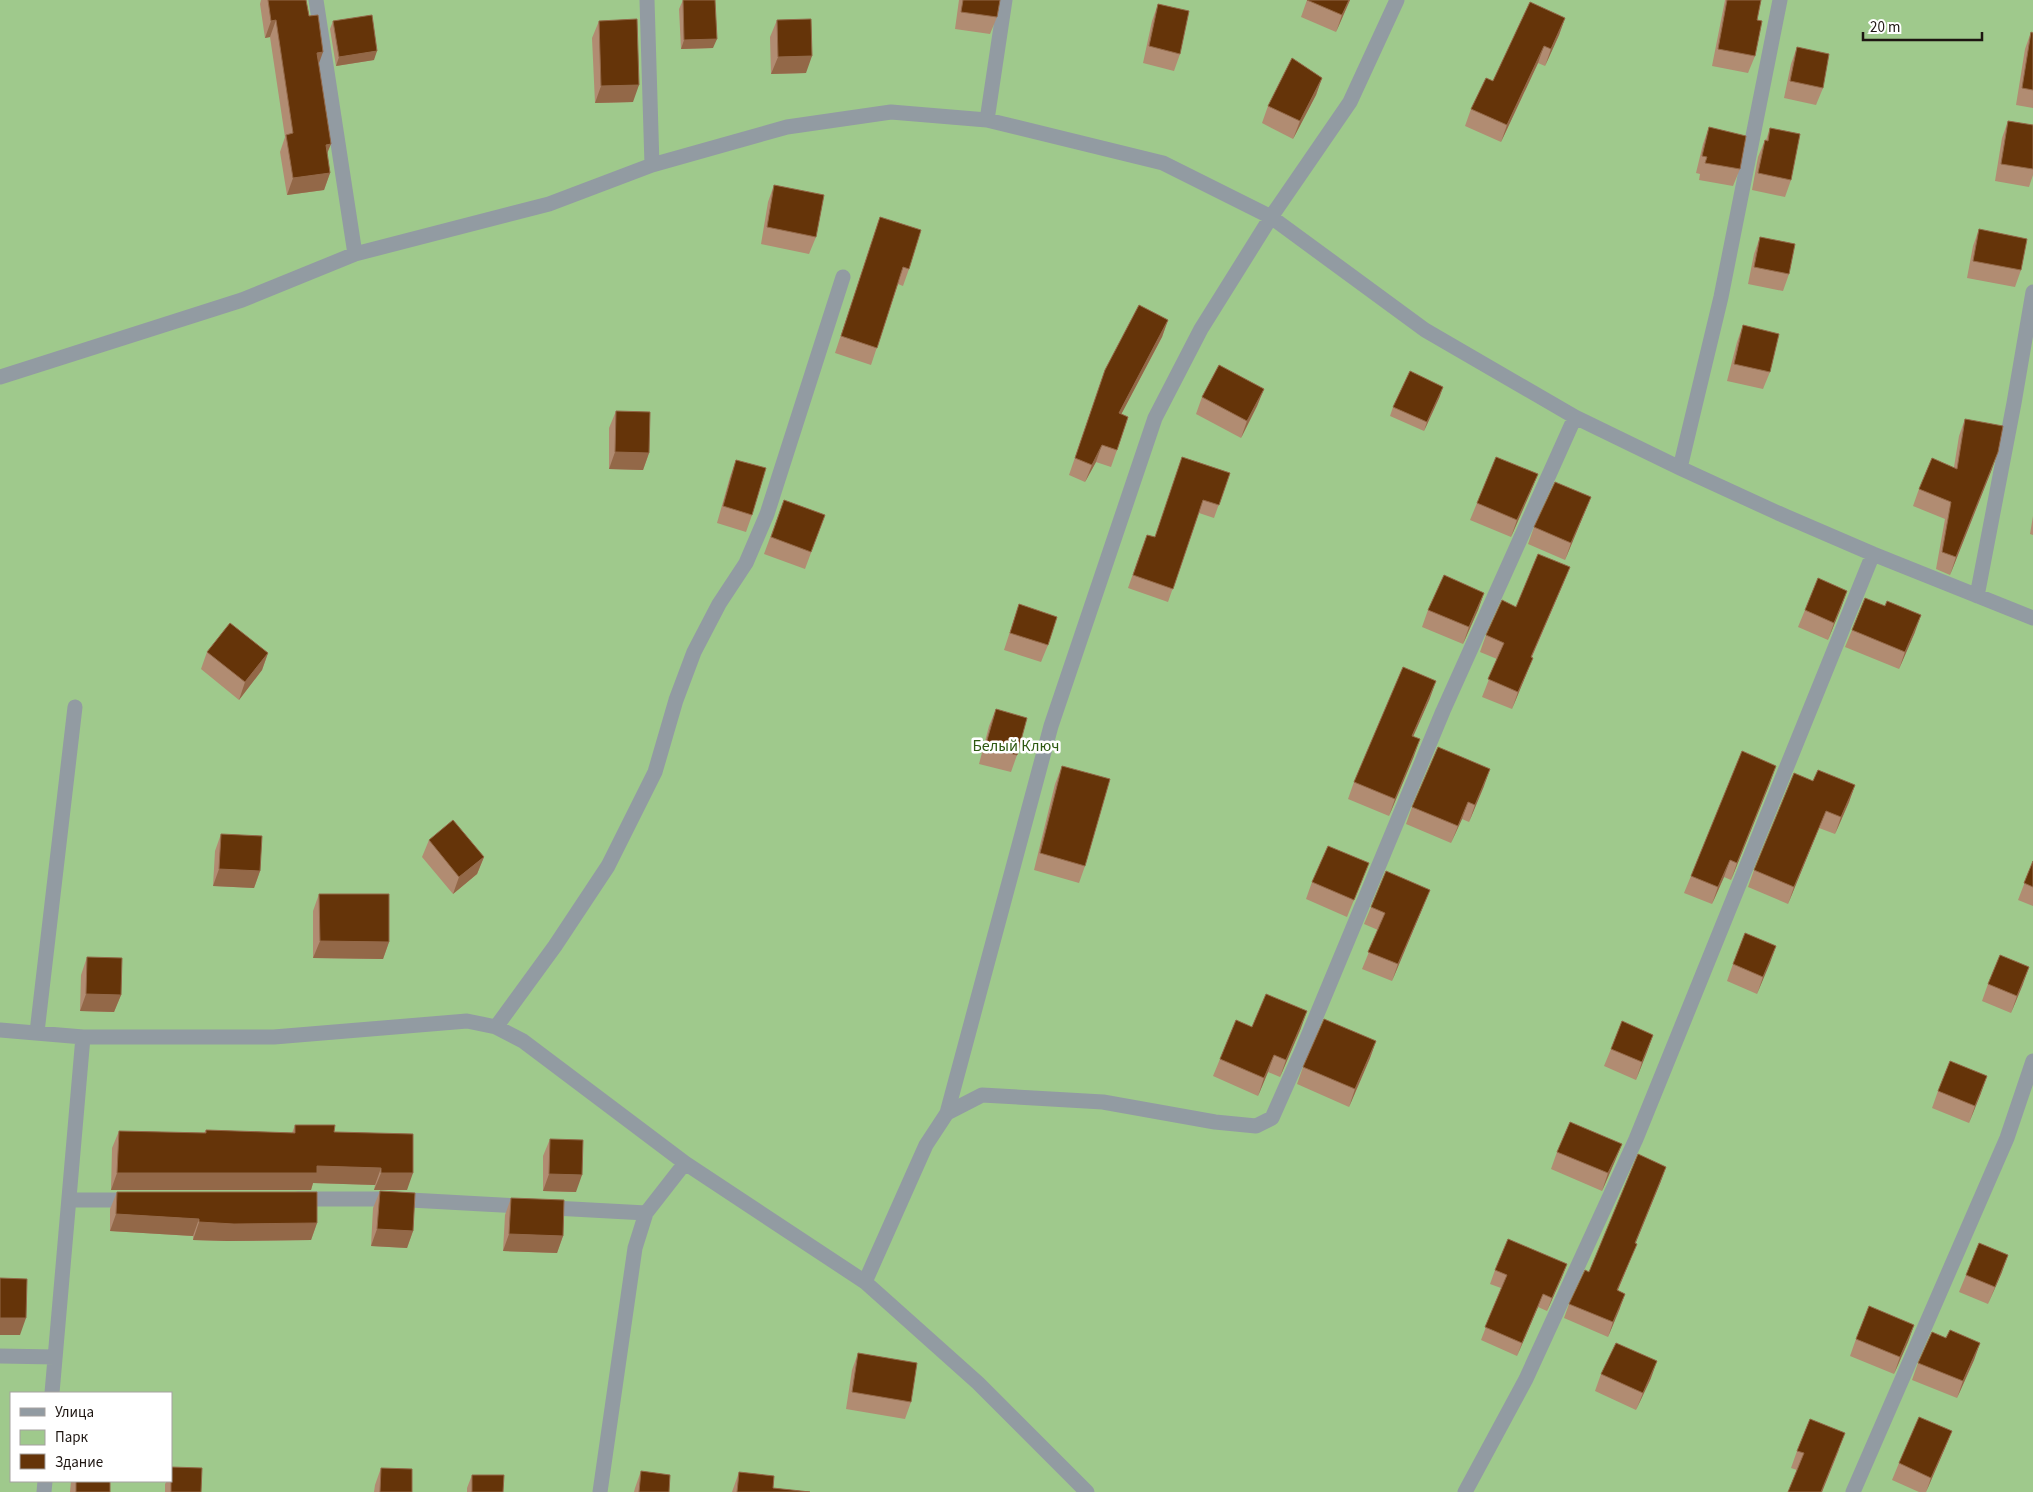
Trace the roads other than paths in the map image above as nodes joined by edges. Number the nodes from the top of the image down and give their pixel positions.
1 (316, 0) edge
2 (647, 0) edge
3 (1005, 0) edge
4 (1397, 0) edge
5 (1780, 0) edge
6 (987, 120) junction
7 (652, 165) junction
8 (1270, 217) junction
9 (355, 254) junction
10 (843, 277) dead end
11 (2033, 292) edge
12 (0, 377) edge
13 (1575, 417) junction
14 (1680, 468) junction
15 (1873, 554) junction
16 (1977, 596) junction
17 (2033, 618) edge
18 (75, 707) dead end
19 (496, 1026) junction
20 (0, 1030) edge
21 (37, 1032) junction
22 (83, 1037) junction
23 (2033, 1062) edge
24 (947, 1113) junction
25 (685, 1163) junction
26 (284, 1199) edge
27 (69, 1200) junction
28 (147, 1200) edge
29 (646, 1213) junction
30 (865, 1282) junction
31 (0, 1356) edge
32 (55, 1357) junction
33 (52, 1392) edge
34 (600, 1492) edge
35 (1087, 1492) edge
36 (1465, 1492) edge
37 (1853, 1492) edge

1 - 9 lane
2 - 7 lane
3 - 6 lane
4 - 8 lane
5 - 14 lane
6 - 7 lane
6 - 8 lane
7 - 9 lane
8 - 13 lane
8 - 24 lane
9 - 12 lane
10 - 19 lane
11 - 16 lane
13 - 14 lane
13 - 24 lane
14 - 15 lane
15 - 16 lane
15 - 36 lane
16 - 17 lane
18 - 21 lane
19 - 22 lane
19 - 25 lane
20 - 21 lane
21 - 22 lane
22 - 27 lane
23 - 37 lane
24 - 30 lane
25 - 29 lane
25 - 30 lane
26 - 29 lane
27 - 28 lane
27 - 32 lane
29 - 34 lane
30 - 35 lane
31 - 32 lane
32 - 33 lane

